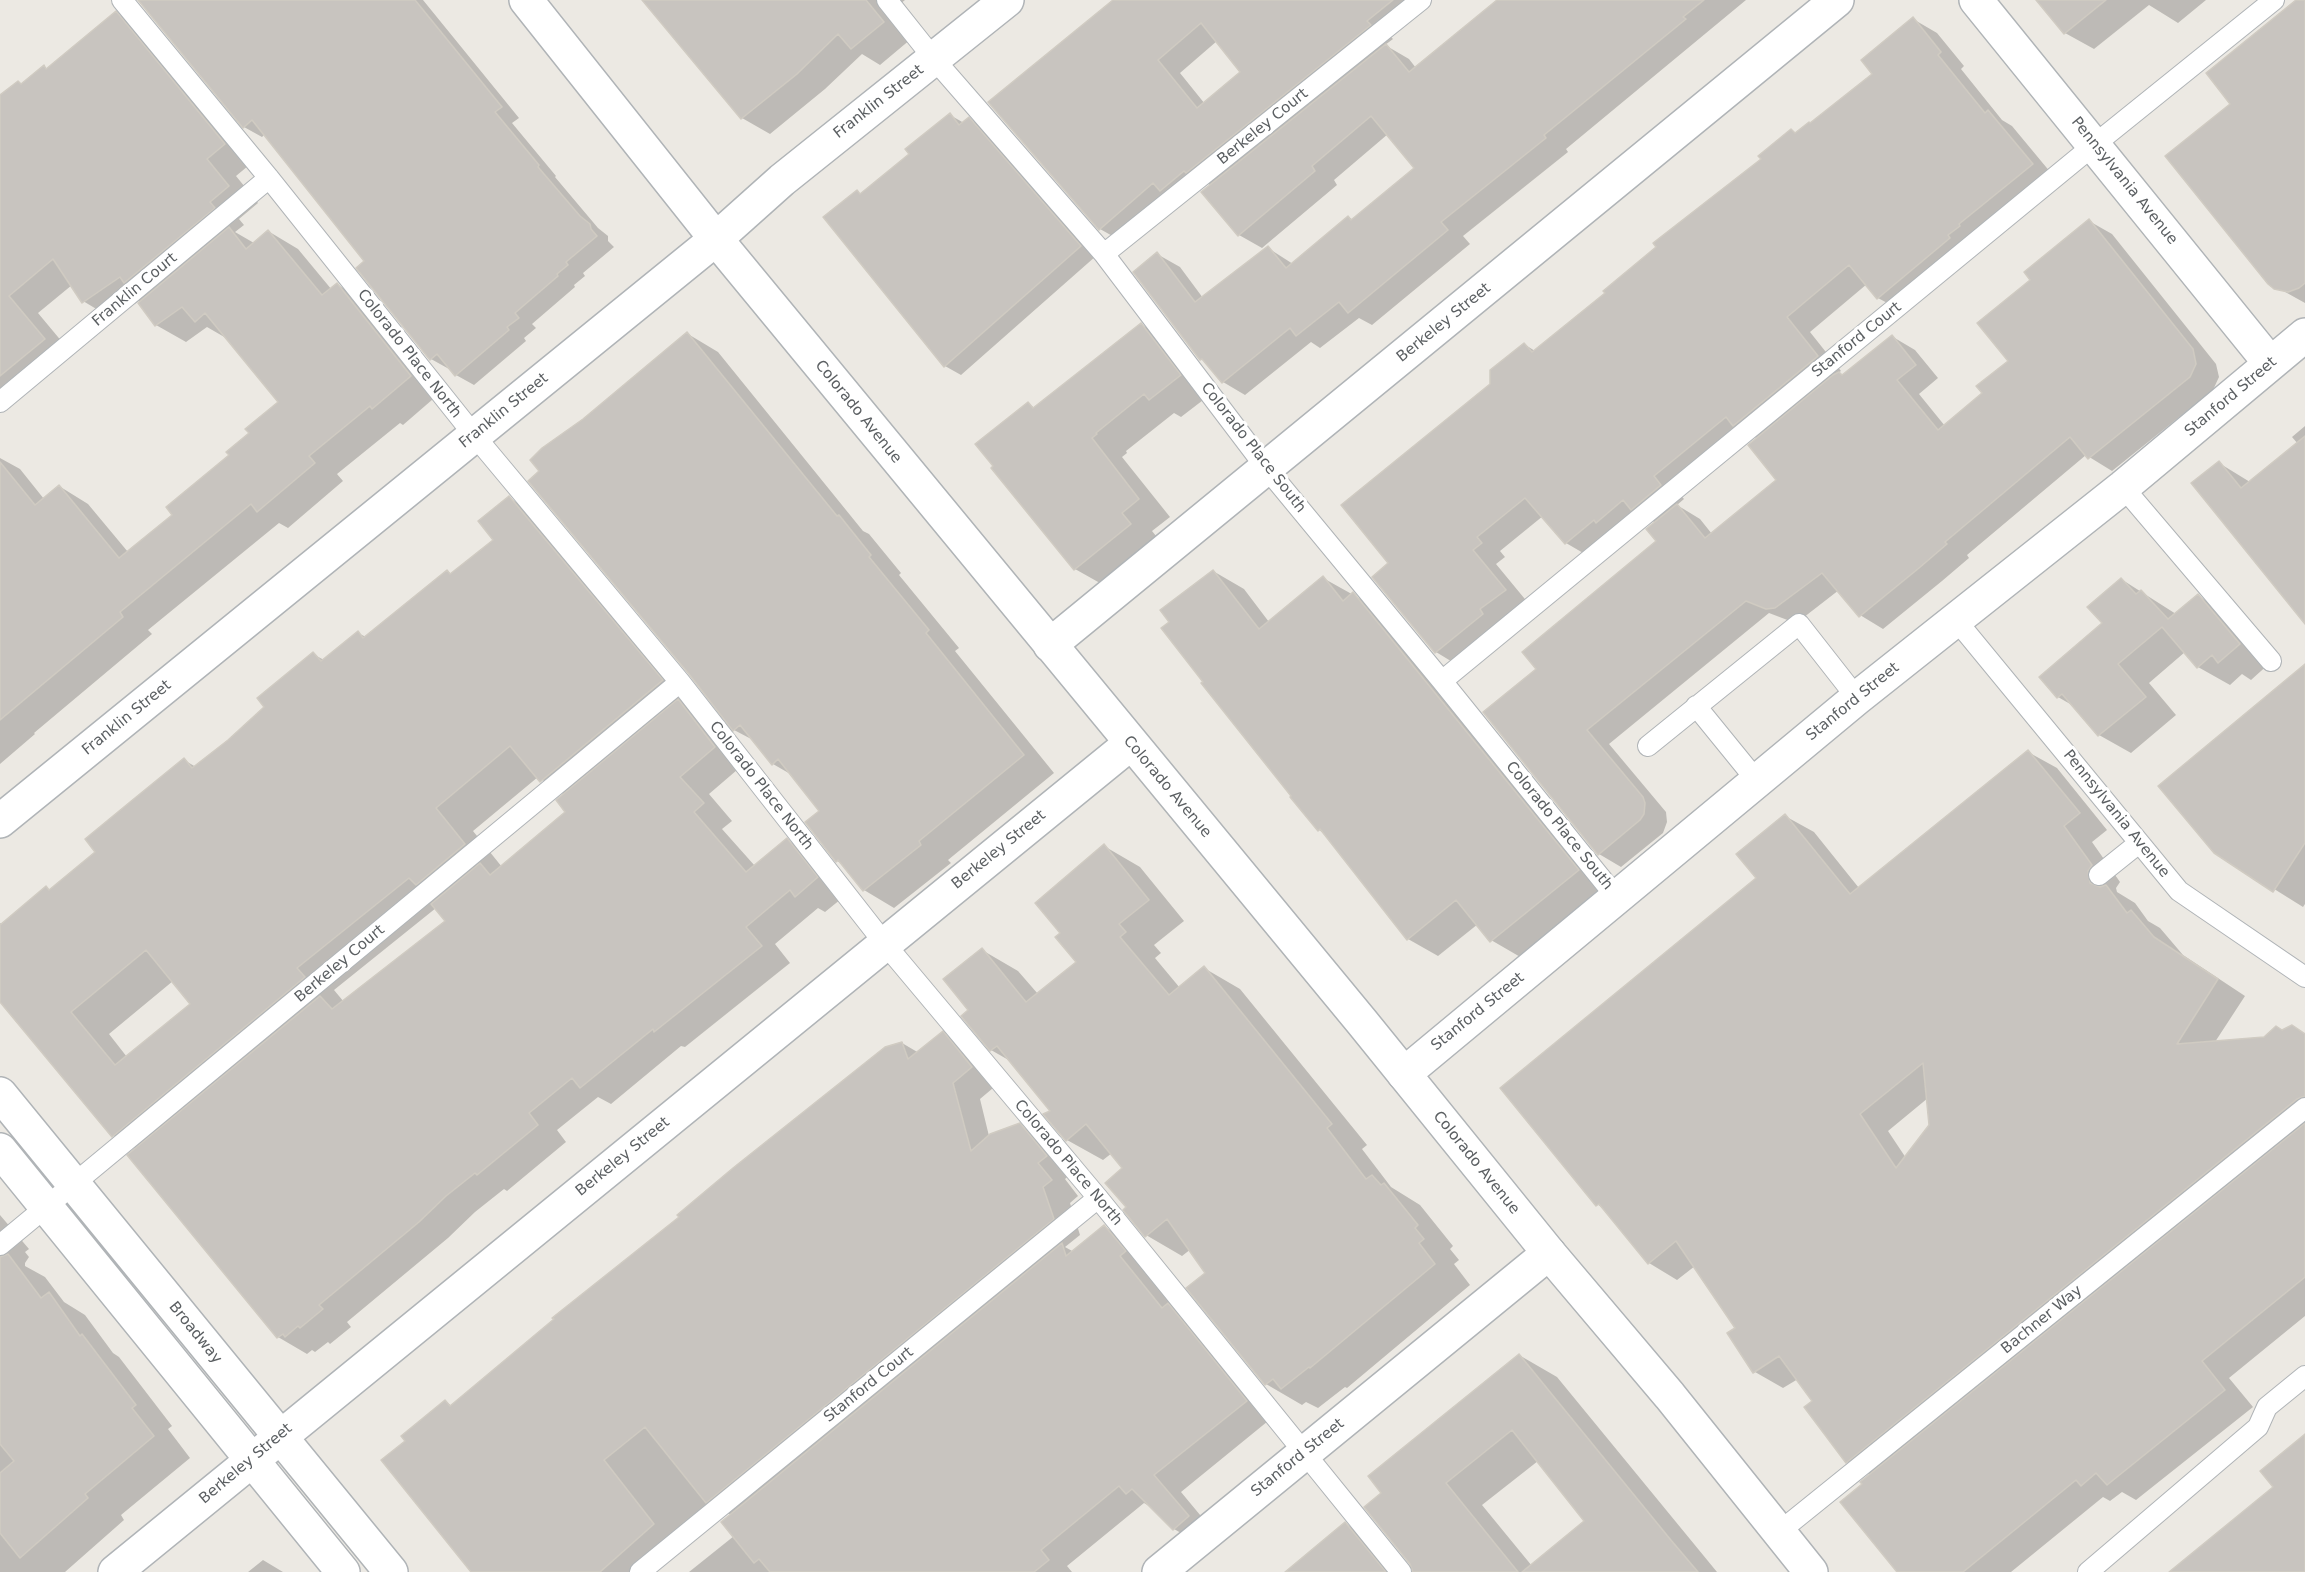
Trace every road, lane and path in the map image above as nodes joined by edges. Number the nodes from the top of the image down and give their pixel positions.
1 (122, 0) edge
2 (526, 0) edge
3 (887, 0) edge
4 (1007, 0) edge
5 (1421, 0) edge
6 (1837, 0) edge
7 (1976, 0) edge
8 (2274, 0) edge
9 (934, 59) junction
10 (2094, 145) junction
11 (269, 178) junction
12 (716, 239) junction
13 (1104, 254) junction
14 (2305, 335) edge
15 (2270, 363) junction
16 (0, 402) edge
17 (474, 435) junction
18 (1267, 469) junction
19 (2122, 486) junction
20 (1956, 620) junction
21 (1050, 645) junction
22 (2271, 661) dead end
23 (1442, 681) junction
24 (680, 682) junction
25 (1857, 699) junction
26 (1696, 706) junction
27 (1131, 744) junction
28 (1648, 746) dead end
29 (1756, 781) junction
30 (0, 821) edge
31 (2139, 843) junction
32 (2099, 875) dead end
33 (1617, 898) junction
34 (885, 944) junction
35 (2305, 977) edge
36 (1404, 1074) junction
37 (0, 1094) edge
38 (2305, 1108) edge
39 (0, 1150) edge
40 (74, 1185) junction
41 (1098, 1198) junction
42 (46, 1207) junction
43 (0, 1245) edge
44 (1549, 1253) junction
45 (2305, 1376) edge
46 (279, 1437) junction
47 (1305, 1452) junction
48 (251, 1461) junction
49 (1779, 1532) junction
50 (115, 1572) edge
51 (343, 1572) edge
52 (391, 1572) edge
53 (640, 1572) edge
54 (1159, 1572) edge
55 (1401, 1572) edge
56 (1811, 1572) edge
57 (2088, 1572) edge

1 - 11 lane, Colorado Place North
2 - 12 street, Colorado Avenue
3 - 9 lane, Colorado Place South
4 - 9 street, Franklin Street
5 - 13 lane, Berkeley Court
6 - 18 street, Berkeley Street
7 - 10 street, Pennsylvania Avenue
8 - 10 lane, Stanford Court
9 - 12 street, Franklin Street
9 - 13 lane, Colorado Place South
10 - 15 street, Pennsylvania Avenue
10 - 23 lane, Stanford Court
11 - 16 lane, Franklin Court
11 - 17 lane, Colorado Place North
12 - 17 street, Franklin Street
12 - 21 street, Colorado Avenue
13 - 18 lane, Colorado Place South
14 - 15 street, Stanford Street
15 - 19 street, Stanford Street
17 - 24 lane, Colorado Place North
17 - 30 street, Franklin Street
18 - 21 street, Berkeley Street
18 - 23 lane, Colorado Place South
19 - 20 street, Stanford Street
19 - 22 lane
20 - 25 street, Stanford Street
20 - 31 lane, Pennsylvania Avenue
21 - 27 street, Colorado Avenue
23 - 33 lane, Colorado Place South
24 - 34 lane, Colorado Place North
24 - 40 lane, Berkeley Court
25 - 26 lane
25 - 29 street, Stanford Street
26 - 28 lane
26 - 29 lane
27 - 34 street, Berkeley Street
27 - 36 street, Colorado Avenue
29 - 33 street, Stanford Street
31 - 32 lane
31 - 35 lane, Pennsylvania Avenue
33 - 36 street, Stanford Street
34 - 41 lane, Colorado Place North
34 - 46 street, Berkeley Street
36 - 44 street, Colorado Avenue
37 - 40 street, Broadway
38 - 49 lane, Bachner Way
39 - 42 street
40 - 42 lane, Berkeley Court
40 - 46 street, Broadway
41 - 47 lane, Colorado Place North
41 - 53 lane, Stanford Court
42 - 43 lane, Berkeley Court
42 - 48 street
44 - 47 street, Stanford Street
44 - 49 street, Colorado Avenue
45 - 57 lane
46 - 48 street, Berkeley Street
46 - 52 street, Broadway
47 - 54 street, Stanford Street
47 - 55 lane, Colorado Place North
48 - 50 street, Berkeley Street
48 - 51 street
49 - 56 street, Colorado Avenue

